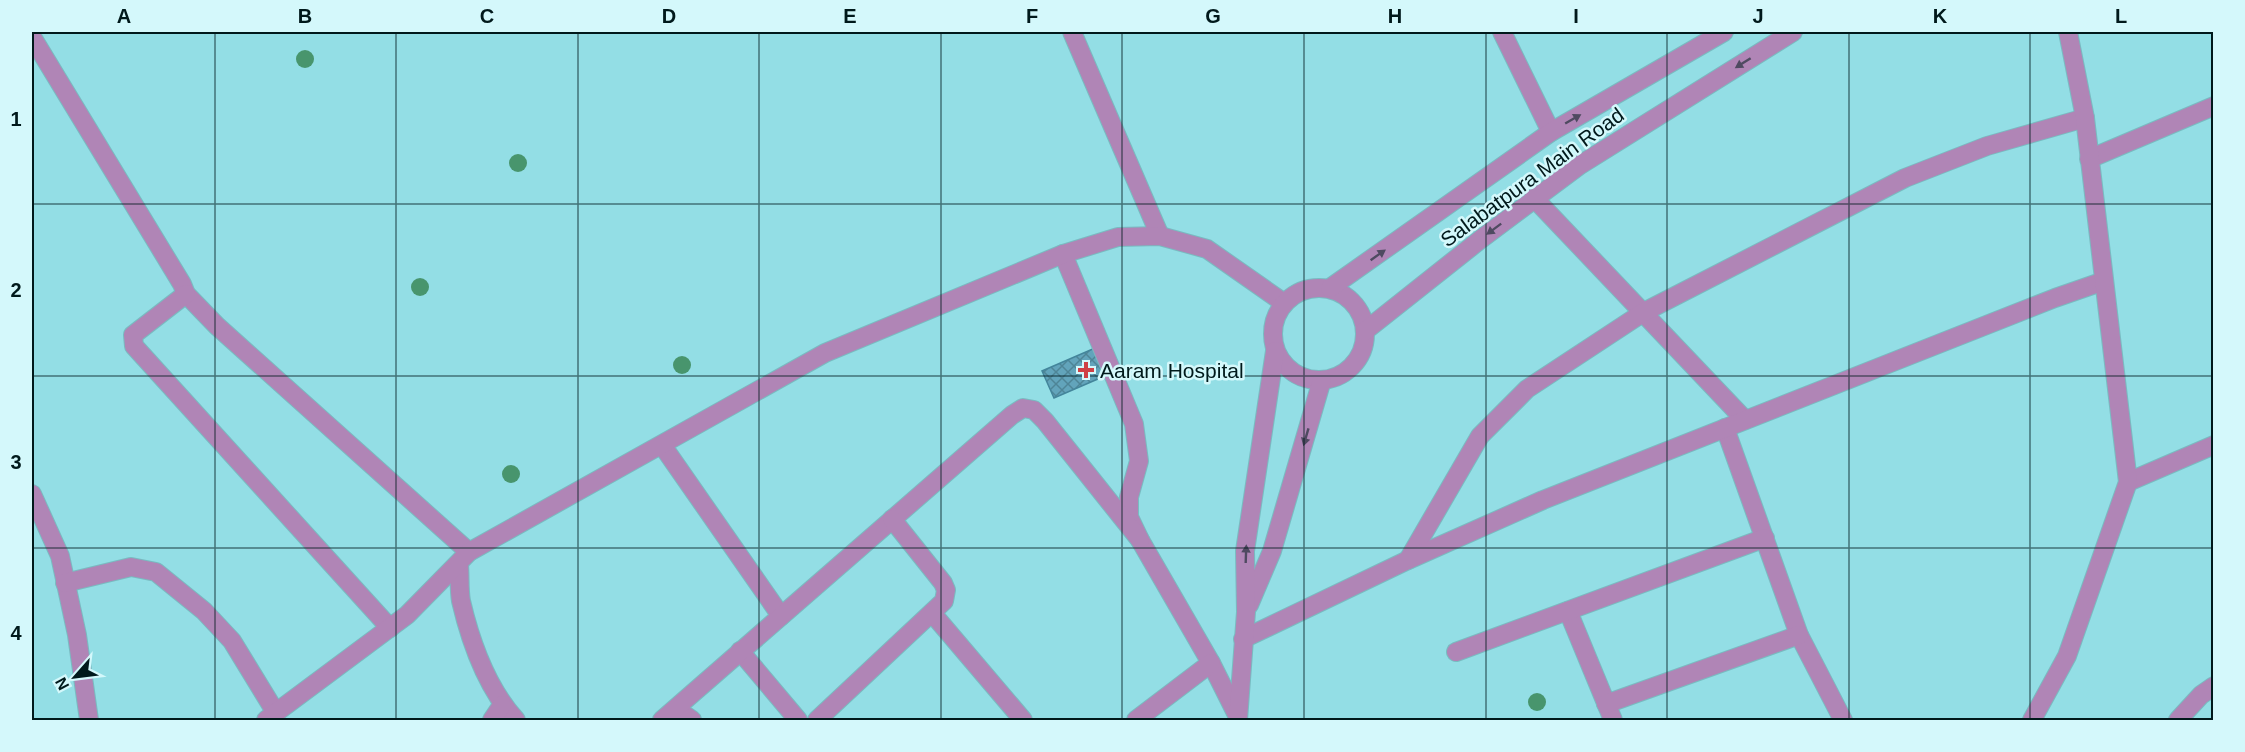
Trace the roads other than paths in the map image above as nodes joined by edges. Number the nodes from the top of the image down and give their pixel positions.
1 (1072, 32) edge
2 (1502, 32) edge
3 (1724, 32) edge
4 (1793, 32) edge
5 (2068, 32) edge
6 (32, 37) edge
7 (2214, 106) edge
8 (2085, 118) junction
9 (1551, 132) junction
10 (2089, 159) junction
11 (1534, 198) junction
12 (1160, 236) junction
13 (1063, 254) junction
14 (2104, 282) junction
15 (1330, 288) junction
16 (186, 294) junction
17 (1284, 303) junction
18 (1644, 312) junction
19 (1365, 331) junction
20 (1275, 351) junction
21 (1322, 380) junction
22 (1745, 420) junction
23 (1725, 428) junction
24 (662, 445) junction
25 (2214, 446) edge
26 (2128, 482) junction
27 (32, 494) edge
28 (892, 519) junction
29 (1765, 538) junction
30 (1140, 540) junction
31 (464, 558) junction
32 (1408, 560) junction
33 (65, 583) junction
34 (1568, 611) junction
35 (1246, 612) junction
36 (932, 613) junction
37 (781, 616) junction
38 (390, 628) junction
39 (1799, 635) junction
40 (1243, 639) junction
41 (740, 651) junction
42 (1456, 652) dead end
43 (1211, 663) junction
44 (2214, 686) edge
45 (502, 705) junction
46 (1610, 712) edge
47 (669, 715) edge
48 (271, 717) edge
49 (1238, 718) edge
50 (89, 720) edge
51 (492, 720) edge
52 (516, 720) edge
53 (692, 720) edge
54 (798, 720) edge
55 (817, 720) edge
56 (1023, 720) edge
57 (1136, 720) edge
58 (1843, 720) edge
59 (2032, 720) edge
60 (2178, 720) edge

1 - 12 street
2 - 9 street
9 -> 3 street, Salabatpura Main Road
4 -> 11 street, Salabatpura Main Road
5 - 8 street
6 - 16 street
7 - 10 street
8 - 10 street
8 - 18 street
15 -> 9 street, Salabatpura Main Road
10 - 14 street
11 - 18 street
11 -> 19 street, Salabatpura Main Road
12 - 13 street
12 - 17 street
13 - 24 street
13 - 30 street
14 - 22 street
14 - 26 street
15 - 17 street
15 - 19 street
16 - 31 street
16 - 38 street
17 - 20 street
18 - 22 street
18 - 32 street
19 - 21 street
20 - 21 street
35 -> 20 street
21 -> 35 street
22 - 23 street
23 - 29 street
23 - 32 street
24 - 31 street
24 - 37 street
25 - 26 street
26 - 59 street
27 - 33 street
28 - 30 street
28 - 36 street
28 - 37 street
29 - 34 street
29 - 39 street
30 - 43 street
31 - 38 street
31 - 45 street
32 - 40 street
33 - 48 street
33 - 50 street
34 - 42 street
34 - 46 street
35 - 40 street
36 - 55 street
36 - 56 street
37 - 41 street
38 - 48 street
39 - 46 street
39 - 58 street
40 - 49 street
41 - 47 street
41 - 54 street
43 - 49 street
43 - 57 street
44 - 60 street
45 - 51 street
45 - 52 street
47 - 53 street

